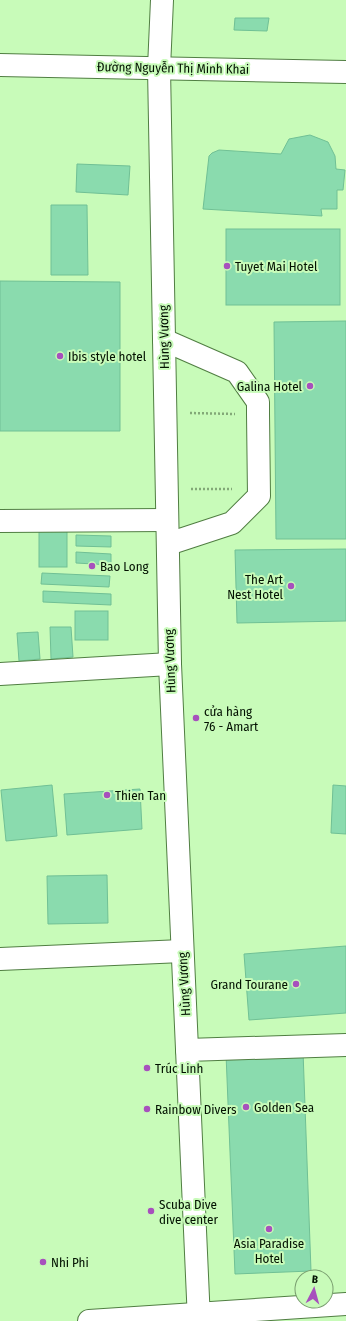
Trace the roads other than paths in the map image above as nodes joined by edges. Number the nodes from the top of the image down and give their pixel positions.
1 (162, 0) edge
2 (0, 65) edge
3 (159, 68) junction
4 (346, 72) edge
5 (164, 340) junction
6 (167, 520) junction
7 (0, 521) edge
8 (168, 544) junction
9 (170, 664) junction
10 (0, 674) edge
11 (182, 951) junction
12 (0, 959) edge
13 (346, 1045) edge
14 (187, 1050) junction
15 (346, 1304) edge
16 (199, 1318) edge
17 (90, 1321) edge

1 - 3 street, Hùng Vương
2 - 3 street, Đường Nguyễn Thị Minh Khai
3 - 4 street, Đường Nguyễn Thị Minh Khai
3 - 5 street, Hùng Vương
5 - 6 street, Hùng Vương
5 - 8 street
6 - 7 street
6 - 8 street, Hùng Vương
8 - 9 street, Hùng Vương
9 - 10 street
9 - 11 street, Hùng Vương
11 - 12 street
11 - 14 street, Hùng Vương
13 - 14 street
14 - 16 street, Hùng Vương
15 - 16 street
16 - 17 street

